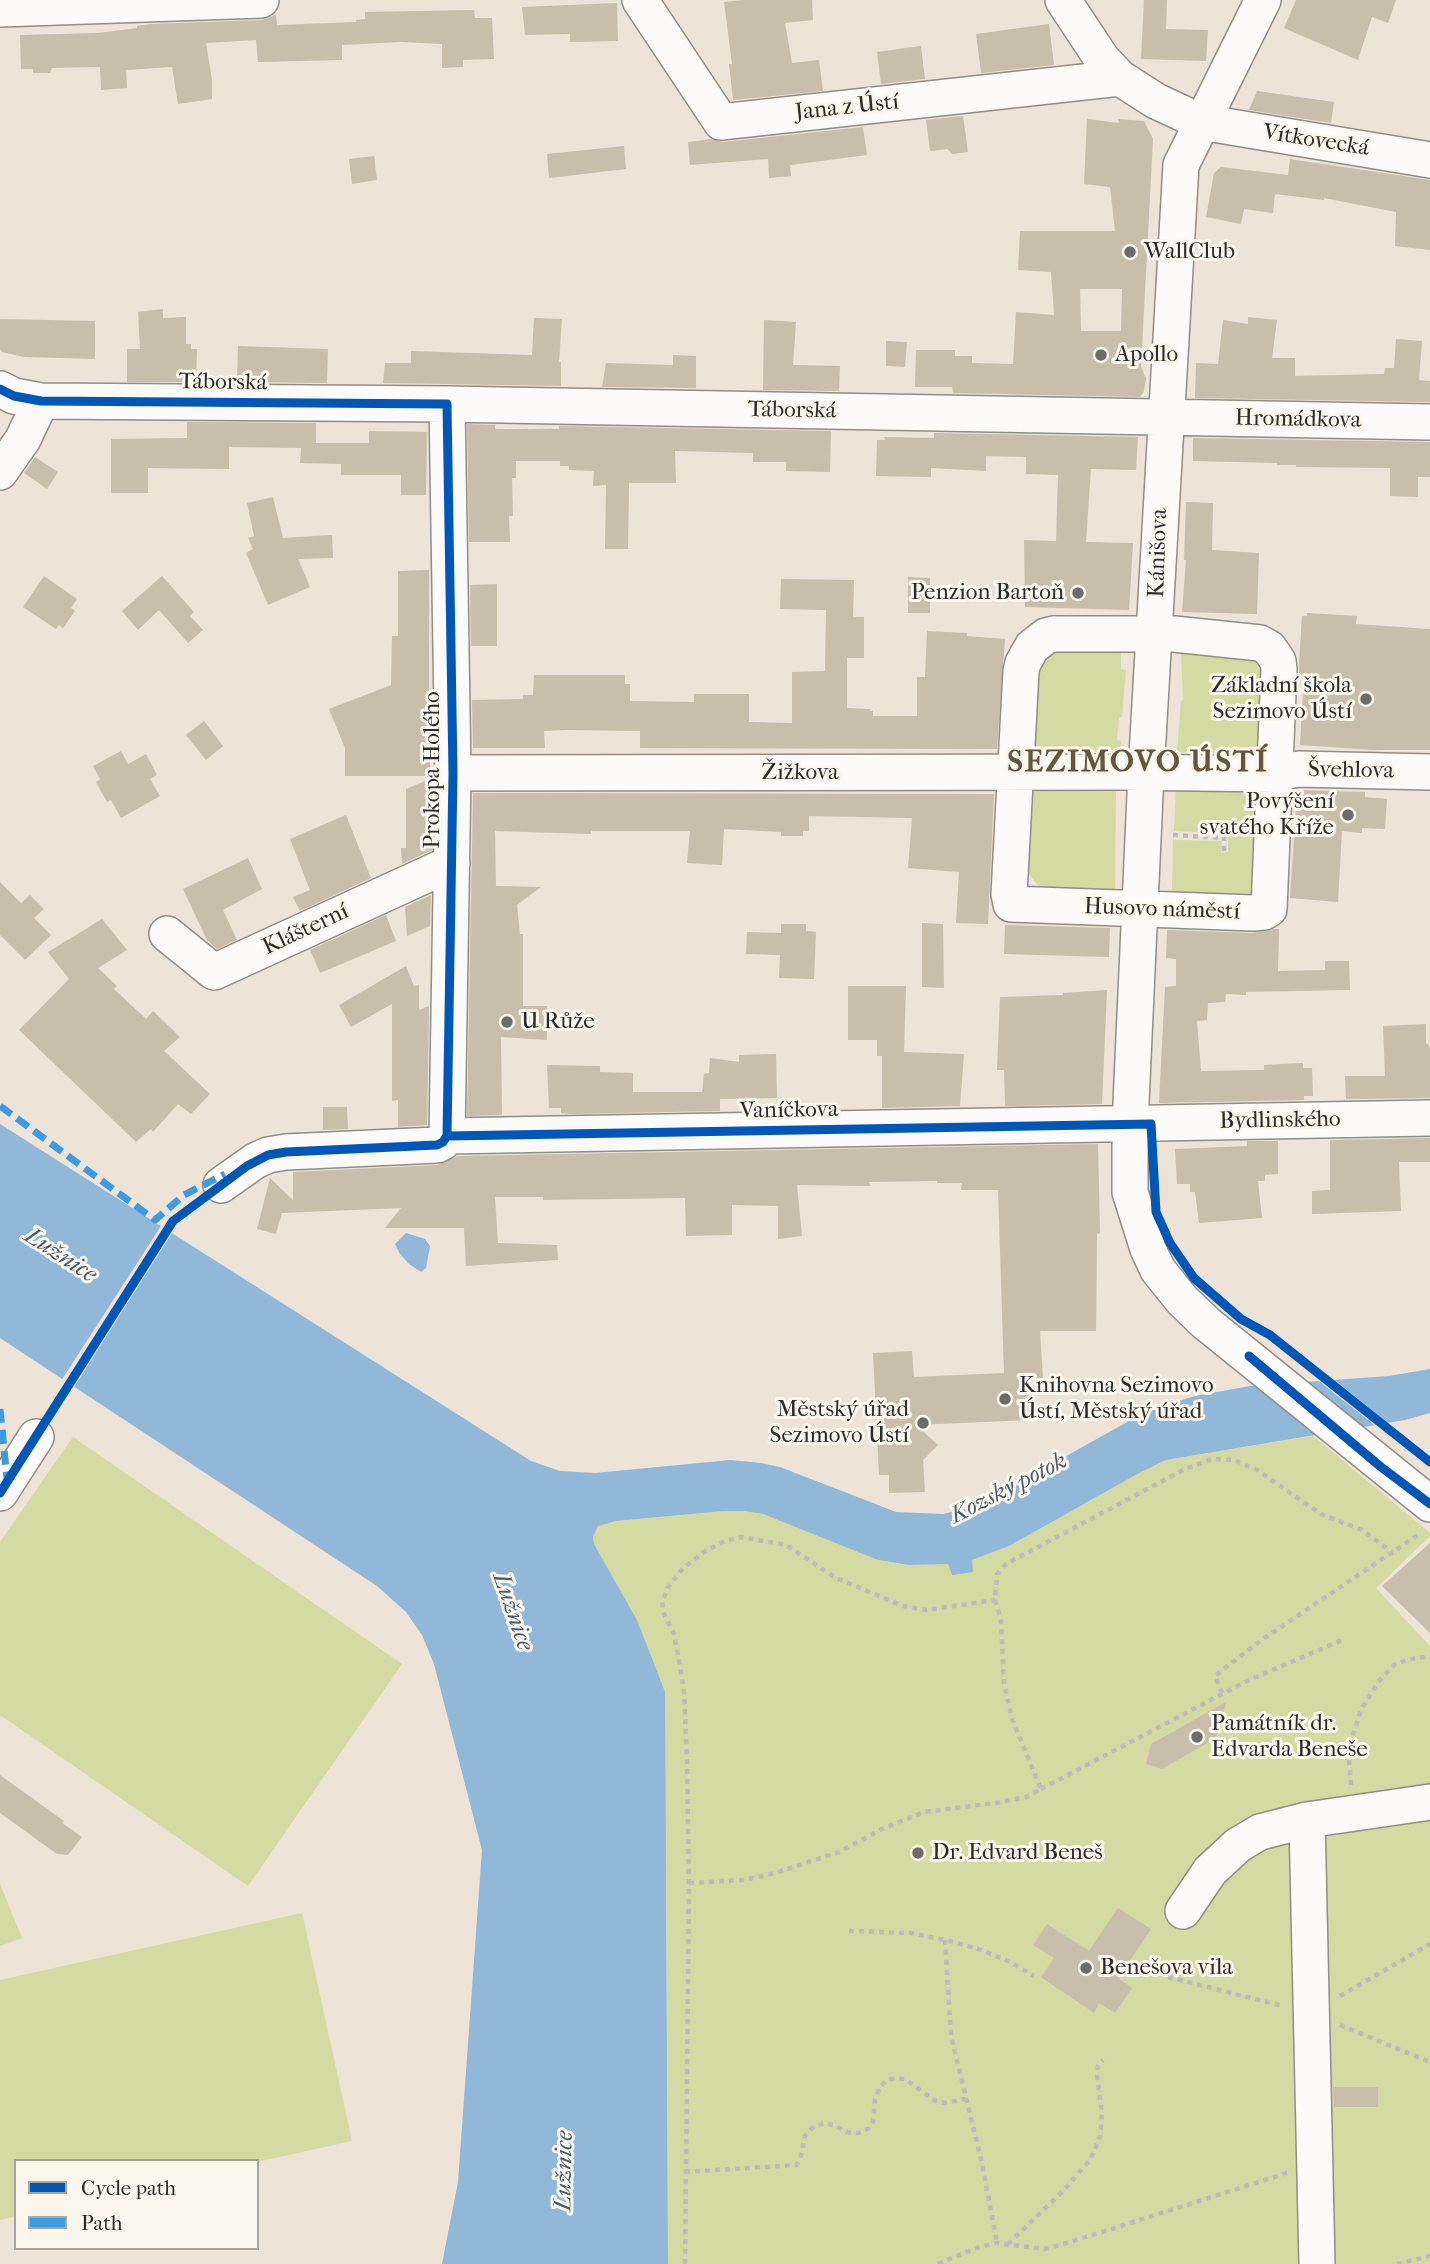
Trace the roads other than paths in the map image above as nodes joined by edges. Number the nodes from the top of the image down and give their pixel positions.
1 (261, 0) edge
2 (640, 0) edge
3 (1063, 0) edge
4 (1263, 0) edge
5 (0, 9) edge
6 (1119, 78) junction
7 (1202, 122) junction
8 (1430, 160) edge
9 (0, 389) edge
10 (41, 401) junction
11 (447, 404) junction
12 (1165, 418) junction
13 (1430, 422) edge
14 (0, 472) edge
15 (1155, 635) junction
16 (453, 772) junction
17 (1430, 772) edge
18 (1015, 773) junction
19 (1146, 773) junction
20 (1275, 774) junction
21 (452, 863) junction
22 (1141, 910) junction
23 (167, 934) dead end
24 (1430, 1118) edge
25 (1130, 1125) junction
26 (447, 1136) junction
27 (221, 1185) dead end
28 (36, 1437) dead end
29 (0, 1493) edge
30 (1429, 1516) edge
31 (1430, 1802) edge
32 (1307, 1821) junction
33 (1183, 1911) dead end
34 (1317, 2264) edge

1 - 5 street
2 - 6 street, Jana z Ústí
3 - 6 street
4 - 7 street, Kánišova
6 - 7 street
7 - 8 street, Vítkovecká
7 - 12 street, Kánišova
9 - 10 street, Táborská
10 - 11 street, Táborská
10 - 14 street
11 - 12 street, Táborská
11 - 16 street, Prokopa Holého
12 - 13 street, Hromádkova
12 - 15 street, Kánišova
15 - 18 street, Husovo náměstí
15 - 19 street, Kánišova
15 - 20 street, Husovo náměstí
16 - 18 street, Žižkova
16 - 21 street, Prokopa Holého
17 - 20 street, Švehlova
18 - 19 street, Žižkova
18 - 22 street, Husovo náměstí
19 - 20 street, Švehlova
19 - 22 street, Kánišova
20 - 22 street, Husovo náměstí
21 - 23 street, Klášterní
21 - 26 street, Prokopa Holého
22 - 25 street, Kánišova
24 - 25 street, Bydlinského
25 - 26 street, Vaníčkova
25 - 30 street, Kánišova
26 - 27 street, Vaníčkova
28 - 29 street
31 - 32 street
32 - 33 street
32 - 34 street

